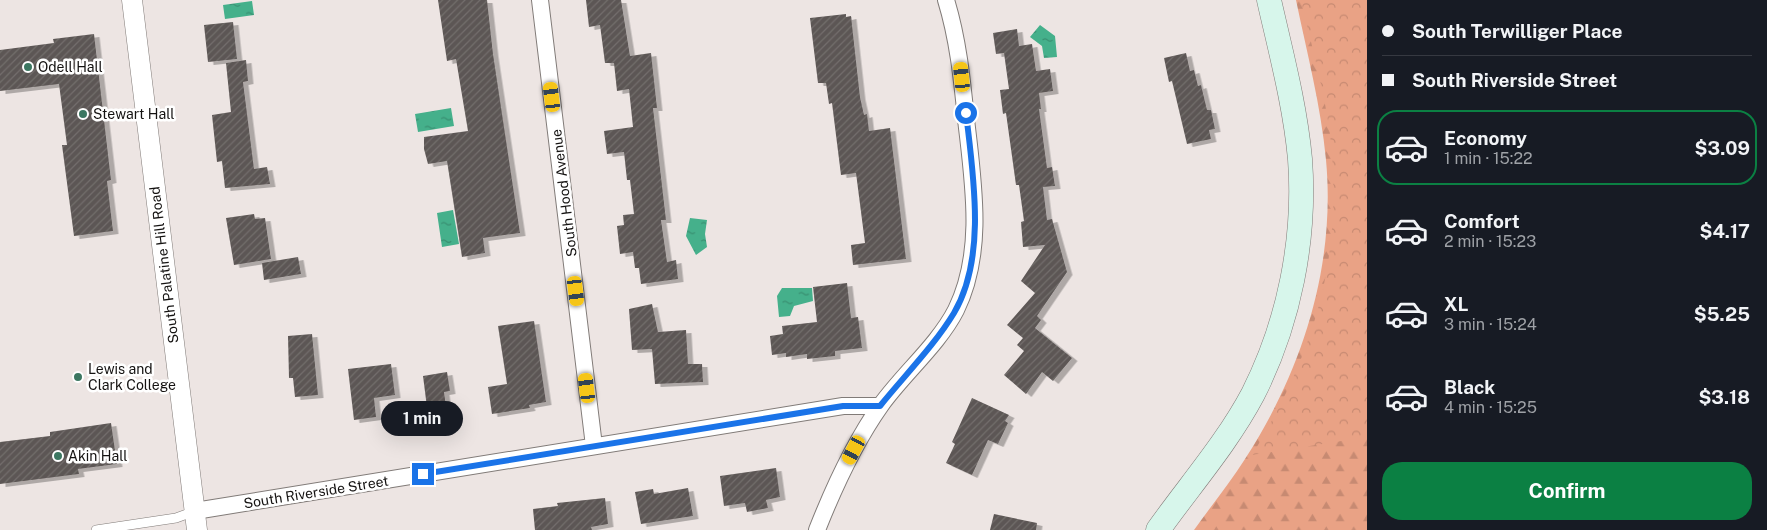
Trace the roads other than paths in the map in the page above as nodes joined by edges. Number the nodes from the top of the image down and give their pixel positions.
1 (132, 0) edge
2 (540, 0) edge
3 (946, 0) edge
4 (1269, 0) edge
5 (880, 406) junction
6 (594, 446) junction
7 (196, 521) edge
8 (96, 530) edge
9 (817, 530) edge
10 (1158, 530) edge

1 - 7 street, South Palatine Hill Road
2 - 6 street, South Hood Avenue
3 - 5 street
4 - 10 main road
5 - 6 street, South Riverside Street
5 - 9 street
6 - 7 street, South Riverside Street
7 - 8 lane

